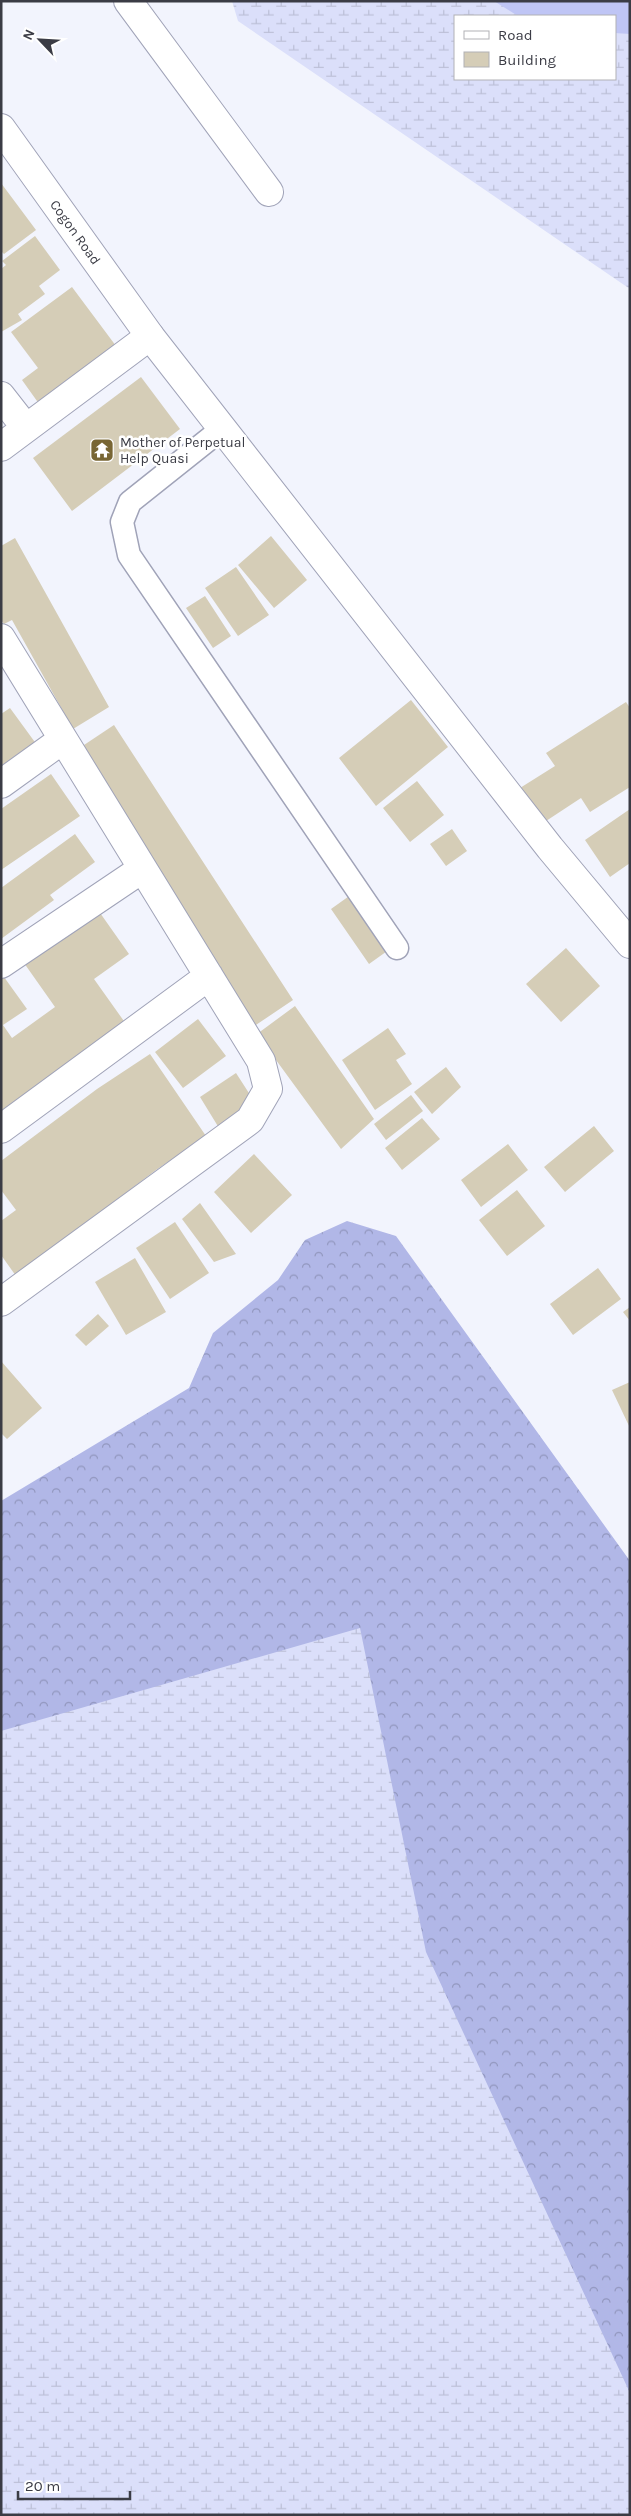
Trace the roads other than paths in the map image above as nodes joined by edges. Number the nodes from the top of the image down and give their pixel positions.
1 (128, 1) edge
2 (1, 128) edge
3 (269, 192) dead end
4 (150, 336) junction
5 (1, 396) edge
6 (26, 428) junction
7 (223, 428) junction
8 (1, 447) edge
9 (1, 638) edge
10 (62, 740) junction
11 (1, 784) edge
12 (142, 868) junction
13 (630, 944) edge
14 (397, 948) dead end
15 (1, 964) edge
16 (209, 976) junction
17 (1, 1129) edge
18 (1, 1302) edge

1 - 3 street
2 - 4 street, Cogon Road
4 - 6 street
4 - 7 street, Cogon Road
5 - 6 street
6 - 8 street
7 - 13 street, Cogon Road
7 - 14 lane
9 - 10 street
10 - 11 street
10 - 12 street
12 - 15 street
12 - 16 street
16 - 17 street
16 - 18 street

